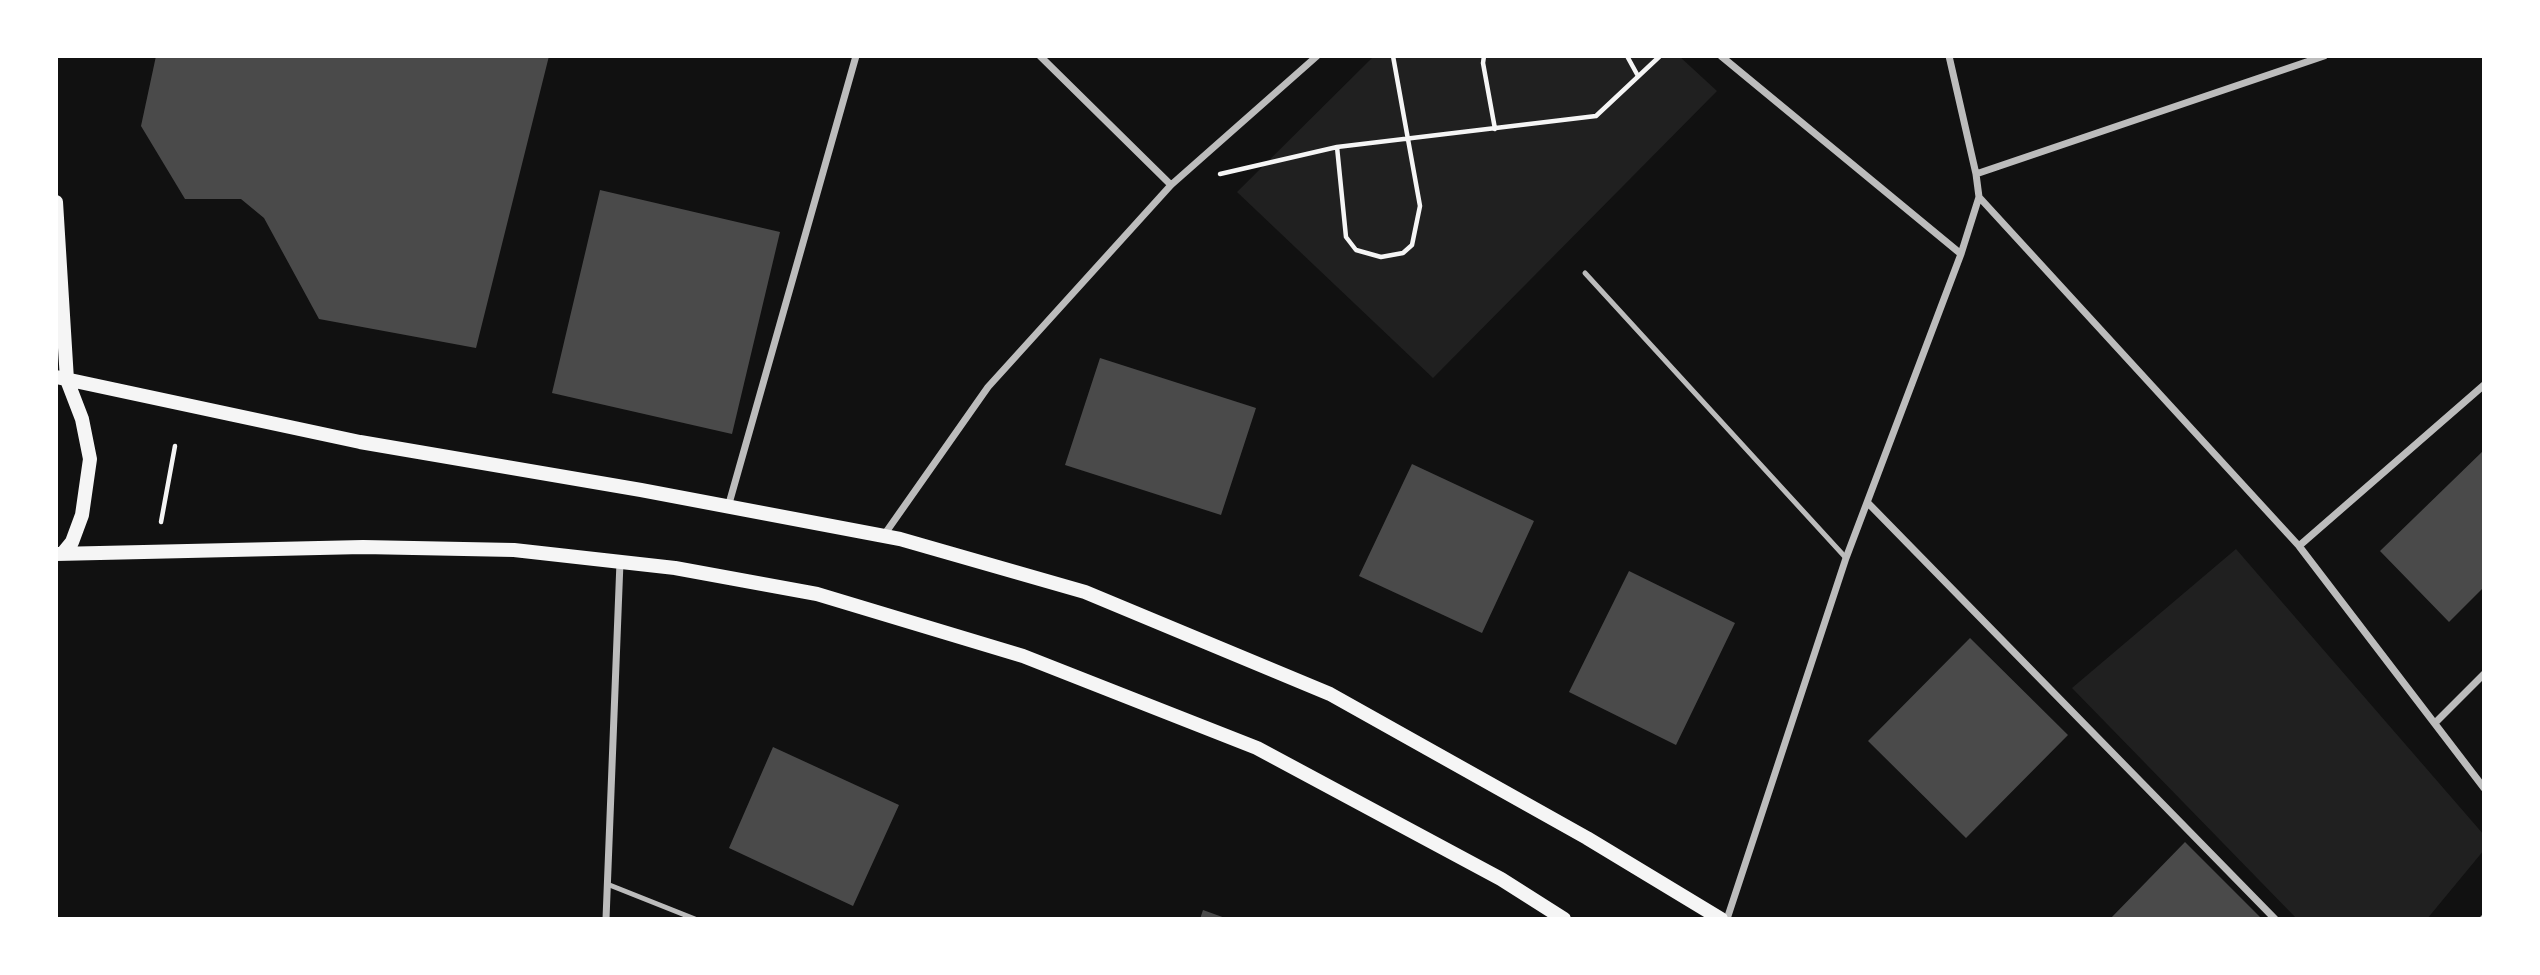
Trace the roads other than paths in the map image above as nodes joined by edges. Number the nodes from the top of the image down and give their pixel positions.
1 (856, 56) edge
2 (1040, 56) edge
3 (1317, 56) edge
4 (1721, 56) edge
5 (1949, 56) edge
6 (2324, 56) edge
7 (1976, 174) junction
8 (1171, 185) junction
9 (1979, 197) junction
10 (56, 202) edge
11 (1961, 254) junction
12 (1585, 273) dead end
13 (61, 379) edge
14 (2484, 385) edge
15 (1868, 503) junction
16 (728, 508) junction
17 (884, 536) junction
18 (2299, 546) junction
19 (59, 553) edge
20 (1846, 558) junction
21 (620, 562) junction
22 (2484, 674) edge
23 (2435, 723) junction
24 (2484, 788) edge
25 (607, 884) junction
26 (606, 919) edge
27 (695, 919) edge
28 (1564, 919) edge
29 (1721, 919) edge
30 (1727, 919) edge
31 (2274, 919) edge

1 - 16 street
2 - 8 street
3 - 8 street
4 - 11 street
5 - 7 street
6 - 7 street
7 - 9 street
8 - 17 street
9 - 11 street
9 - 18 street
10 - 13 main road
11 - 15 street
12 - 20 lane
13 - 16 main road
13 - 19 main road
14 - 18 street
15 - 20 street
15 - 31 street
16 - 17 main road
17 - 29 main road
18 - 23 street
19 - 21 main road
20 - 30 street
21 - 25 street
21 - 28 main road
22 - 23 street
23 - 24 street
25 - 26 street
25 - 27 lane

